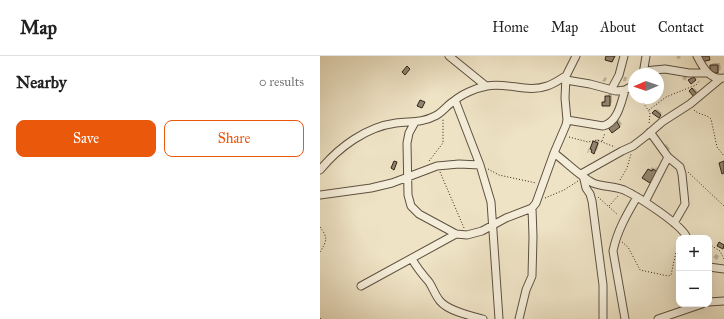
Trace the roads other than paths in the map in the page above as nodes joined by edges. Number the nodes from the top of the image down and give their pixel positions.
1 (449, 56) edge
2 (576, 56) edge
3 (624, 56) edge
4 (646, 56) edge
5 (697, 56) edge
6 (644, 68) edge
7 (664, 70) edge
8 (705, 74) junction
9 (566, 78) junction
10 (722, 79) edge
11 (486, 86) junction
12 (628, 88) edge
13 (611, 90) junction
14 (625, 90) junction
15 (455, 100) junction
16 (567, 120) junction
17 (415, 122) junction
18 (650, 132) junction
19 (554, 153) junction
20 (668, 157) junction
21 (480, 166) junction
22 (320, 170) edge
23 (582, 175) junction
24 (408, 178) junction
25 (320, 195) edge
26 (637, 197) junction
27 (645, 202) junction
28 (534, 206) junction
29 (674, 223) junction
30 (492, 226) junction
31 (456, 234) junction
32 (686, 235) edge
33 (412, 259) junction
34 (712, 267) edge
35 (724, 269) edge
36 (361, 286) dead end
37 (724, 301) edge
38 (712, 302) edge
39 (693, 307) edge
40 (483, 319) edge
41 (498, 319) edge
42 (519, 319) edge
43 (603, 319) edge
44 (625, 319) edge
45 (658, 319) edge

1 - 11 street
2 - 9 street
3 - 13 street
4 - 6 street
5 - 8 street
7 - 8 street
8 - 10 street
9 - 11 street
9 - 13 street
9 - 16 street
10 - 18 street
11 - 15 street
12 - 14 street
13 - 14 street
14 - 16 street
15 - 17 street
15 - 21 street
16 - 19 street
17 - 22 street
17 - 24 street
18 - 20 street
18 - 23 street
19 - 23 street
19 - 28 street
20 - 27 street
20 - 29 street
21 - 24 street
21 - 30 street
23 - 26 street
23 - 43 street
24 - 25 street
24 - 31 street
26 - 27 street
26 - 44 street
27 - 29 street
28 - 30 street
28 - 42 street
29 - 32 street
30 - 31 street
30 - 41 street
31 - 33 street
33 - 36 street
33 - 40 street
34 - 35 street
37 - 38 street
39 - 45 street

